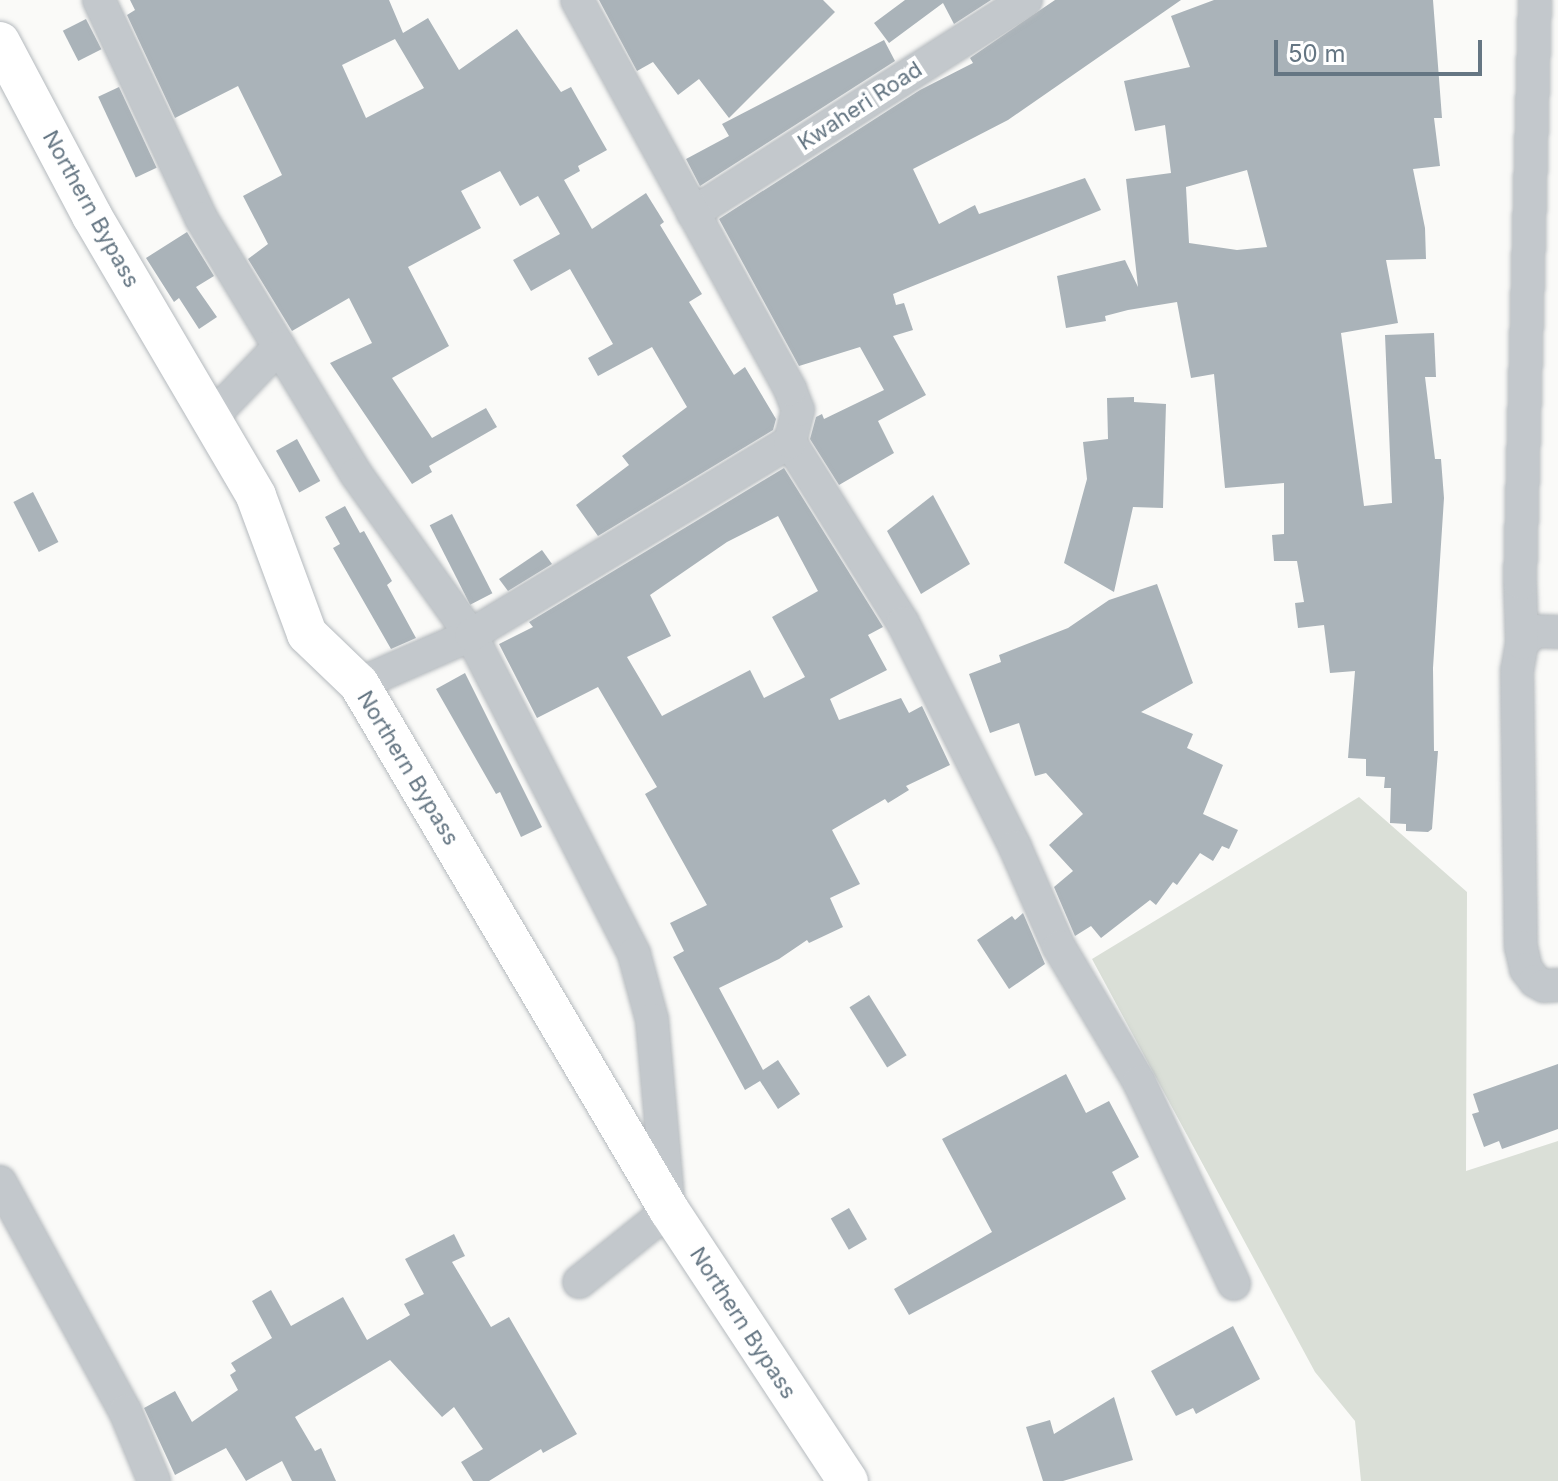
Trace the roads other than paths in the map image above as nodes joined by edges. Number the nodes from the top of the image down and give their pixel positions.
1 (99, 0) edge
2 (577, 0) edge
3 (1026, 0) edge
4 (1535, 0) edge
5 (0, 42) edge
6 (693, 213) junction
7 (279, 347) junction
8 (212, 417) junction
9 (790, 442) junction
10 (1558, 632) edge
11 (471, 635) junction
12 (1522, 643) junction
13 (359, 684) junction
14 (1558, 985) edge
15 (0, 1182) edge
16 (669, 1210) junction
17 (579, 1282) dead end
18 (1234, 1284) dead end
19 (154, 1481) edge
20 (848, 1481) edge

1 - 7 street
2 - 6 street
3 - 6 street, Kwaheri Road
4 - 12 street
5 - 8 main road, Northern Bypass
6 - 9 street
7 - 8 street
7 - 11 street
8 - 13 main road, Northern Bypass
9 - 11 street
9 - 18 street
10 - 12 street
11 - 13 street
11 - 16 street
12 - 14 street
13 - 16 main road, Northern Bypass
15 - 19 street
16 - 17 street
16 - 20 main road, Northern Bypass

